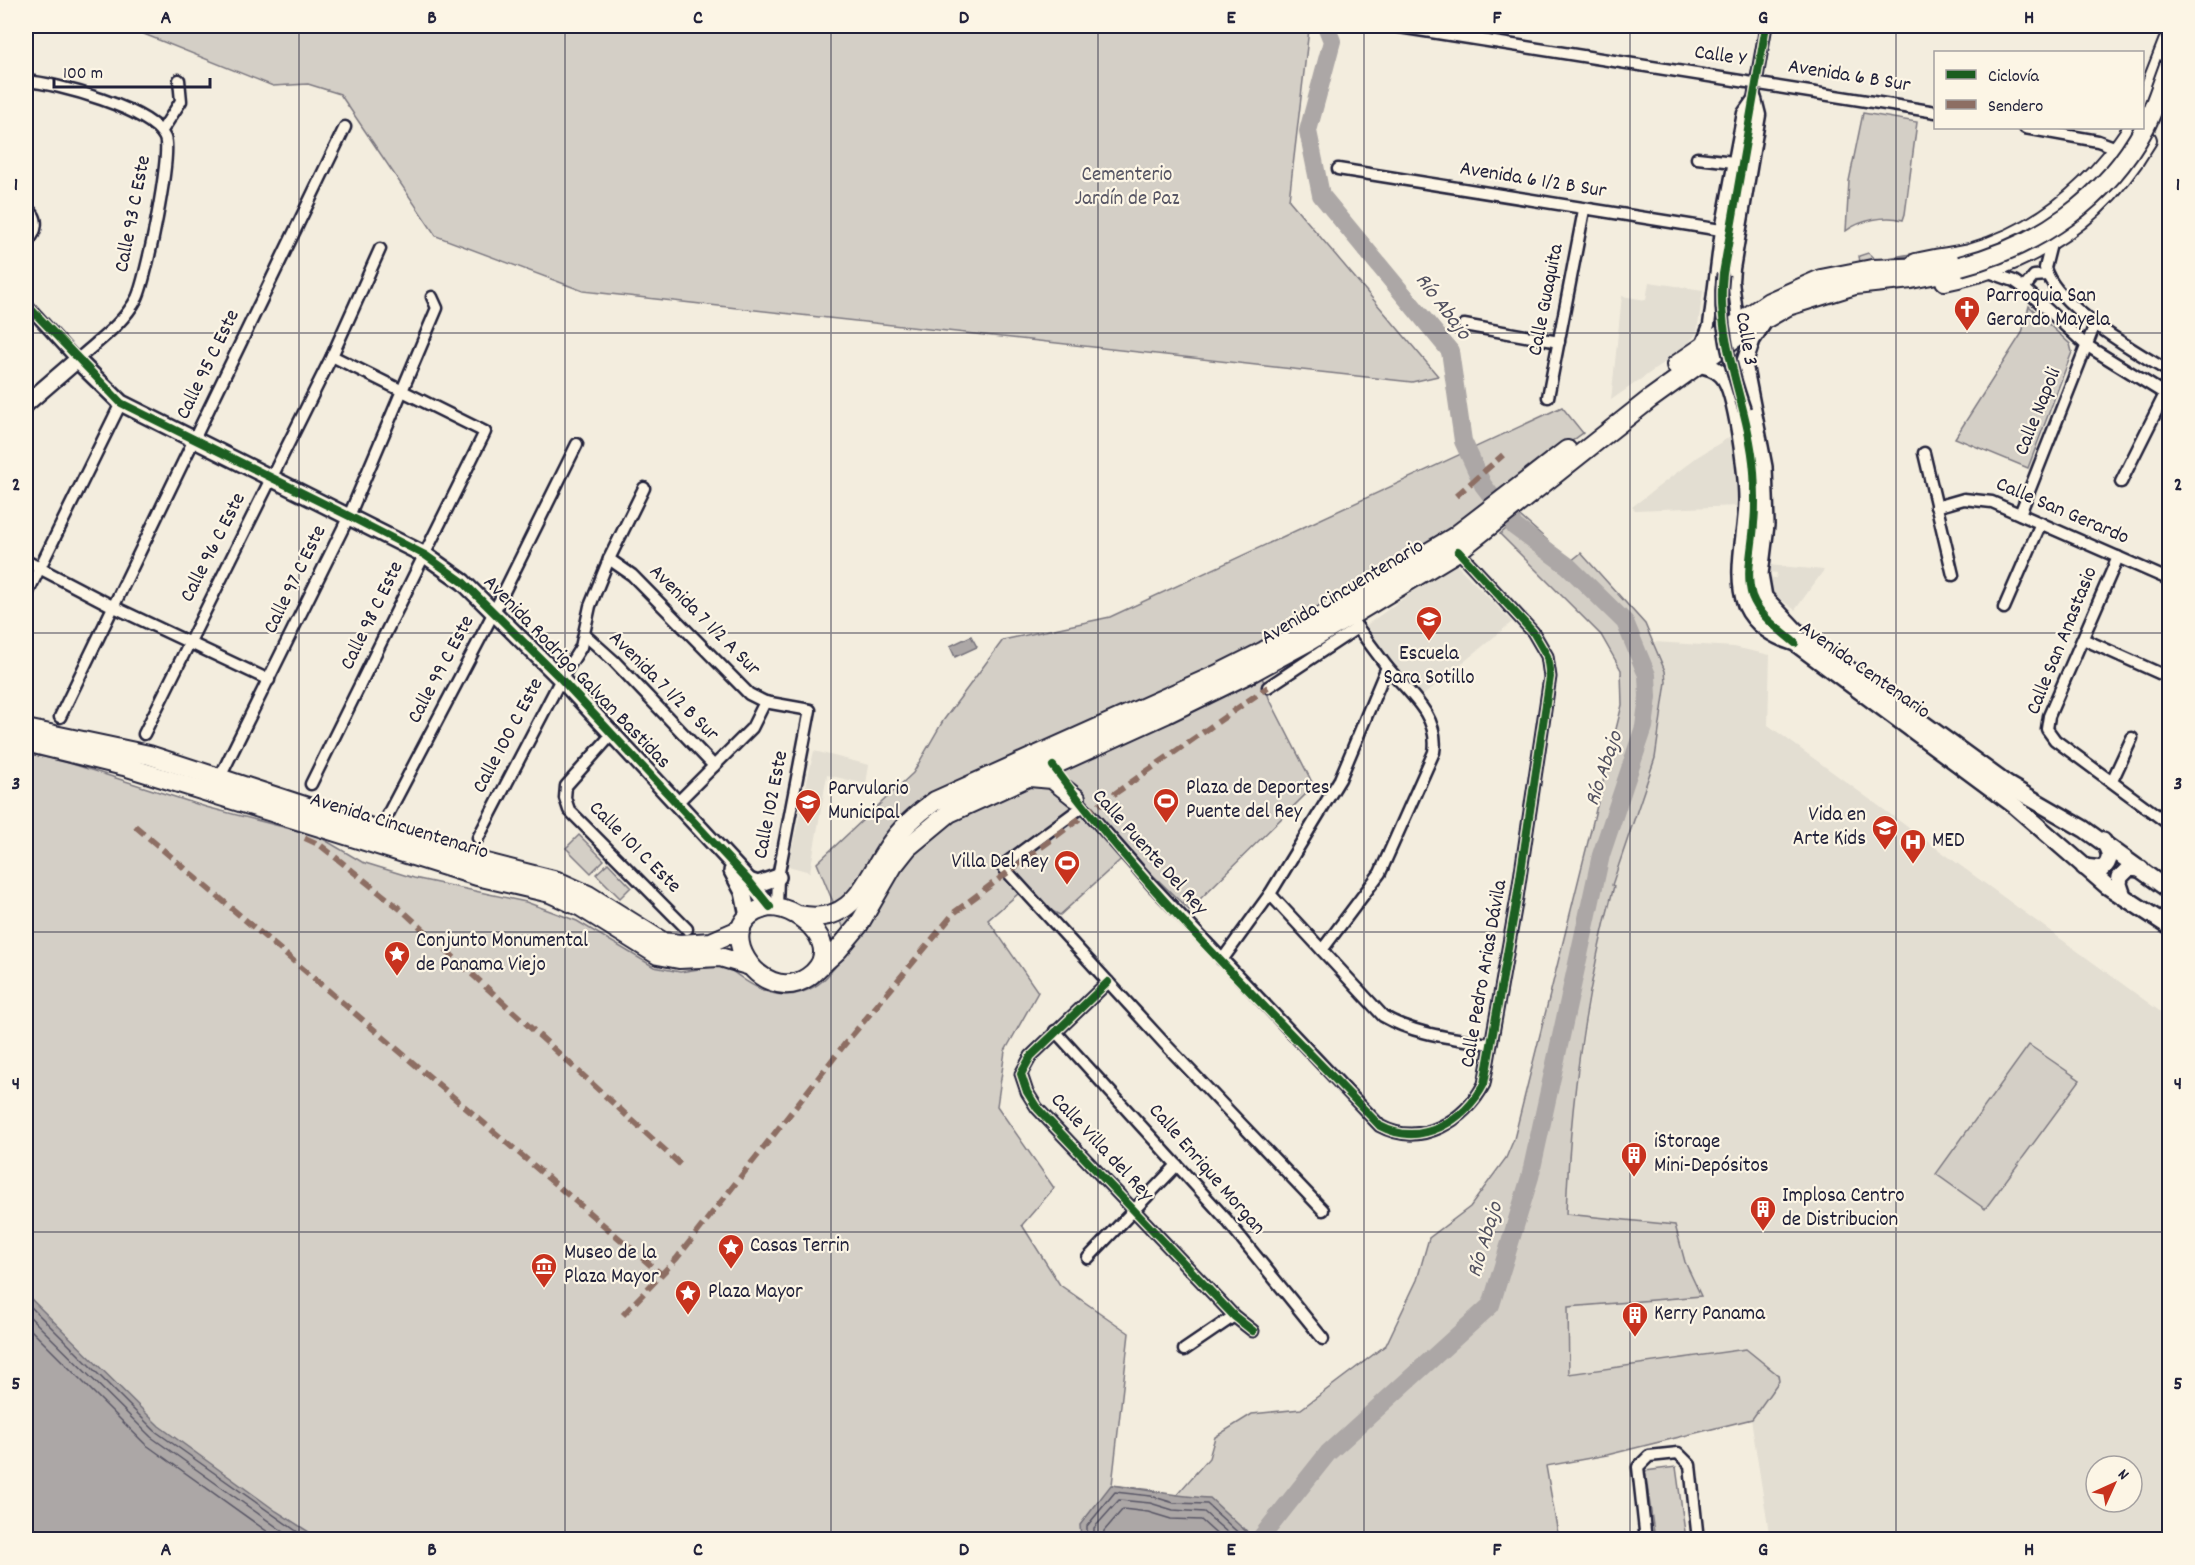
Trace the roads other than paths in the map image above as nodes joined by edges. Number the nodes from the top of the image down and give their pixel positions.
1 (1393, 26) edge
2 (1766, 26) edge
3 (2169, 38) edge
4 (2169, 63) edge
5 (179, 80) dead end
6 (26, 81) edge
7 (1756, 83) junction
8 (2169, 91) edge
9 (1755, 96) junction
10 (2144, 103) edge
11 (1934, 112) edge
12 (345, 127) dead end
13 (2144, 127) edge
14 (2031, 129) edge
15 (2132, 129) edge
16 (2143, 129) edge
17 (161, 132) junction
18 (2119, 149) junction
19 (1697, 158) dead end
20 (1734, 162) junction
21 (1338, 169) dead end
22 (2129, 169) junction
23 (26, 208) edge
24 (1584, 210) junction
25 (1721, 230) junction
26 (2052, 240) junction
27 (26, 244) edge
28 (380, 249) dead end
29 (1986, 271) junction
30 (1908, 272) junction
31 (2047, 275) junction
32 (2024, 288) junction
33 (432, 297) dead end
34 (26, 304) edge
35 (1765, 320) junction
36 (1738, 321) junction
37 (2096, 324) junction
38 (1464, 326) dead end
39 (1559, 342) junction
40 (2086, 345) junction
41 (1701, 346) junction
42 (332, 356) junction
43 (77, 360) junction
44 (1697, 364) junction
45 (1744, 364) junction
46 (2169, 372) edge
47 (1724, 377) junction
48 (402, 392) junction
49 (2168, 392) edge
50 (1548, 397) dead end
51 (121, 403) junction
52 (26, 405) edge
53 (194, 440) junction
54 (577, 444) dead end
55 (1924, 453) dead end
56 (272, 477) junction
57 (2121, 482) dead end
58 (644, 488) dead end
59 (1509, 505) junction
60 (1936, 507) junction
61 (2020, 514) junction
62 (349, 516) junction
63 (2041, 523) junction
64 (1484, 524) junction
65 (1458, 551) junction
66 (425, 555) junction
67 (2118, 557) junction
68 (609, 559) junction
69 (26, 561) edge
70 (39, 569) junction
71 (1953, 575) dead end
72 (2169, 579) edge
73 (26, 596) edge
74 (114, 607) junction
75 (2004, 608) dead end
76 (494, 612) junction
77 (1353, 622) junction
78 (585, 635) junction
79 (2083, 639) junction
80 (189, 642) junction
81 (1795, 643) junction
82 (1387, 667) junction
83 (2169, 678) edge
84 (561, 679) junction
85 (269, 680) junction
86 (1268, 687) dead end
87 (765, 702) junction
88 (810, 710) joint
89 (60, 717) dead end
90 (26, 729) edge
91 (613, 733) junction
92 (144, 734) dead end
93 (2132, 738) dead end
94 (26, 742) edge
95 (1082, 752) junction
96 (714, 766) junction
97 (1053, 766) junction
98 (220, 777) junction
99 (1028, 777) junction
100 (2112, 781) junction
101 (311, 784) dead end
102 (1075, 798) junction
103 (676, 803) junction
104 (919, 812) junction
105 (387, 816) dead end
106 (2169, 825) edge
107 (477, 838) dead end
108 (2103, 841) junction
109 (722, 852) junction
110 (2084, 867) junction
111 (2140, 869) junction
112 (778, 877) junction
113 (749, 881) junction
114 (2169, 891) edge
115 (1270, 894) junction
116 (2123, 896) junction
117 (773, 907) junction
118 (799, 915) junction
119 (745, 922) junction
120 (2169, 927) edge
121 (687, 929) dead end
122 (1322, 950) junction
123 (1222, 960) junction
124 (750, 966) junction
125 (817, 969) junction
126 (1108, 982) junction
127 (1055, 1031) junction
128 (1490, 1044) junction
129 (1177, 1165) junction
130 (1135, 1210) junction
131 (1323, 1210) dead end
132 (1088, 1258) dead end
133 (1234, 1316) junction
134 (1253, 1331) dead end
135 (1323, 1339) dead end
136 (1184, 1350) dead end
137 (1646, 1539) edge
138 (1698, 1539) edge

1 - 7 street, Calle Y
2 - 7 street, Calle 3
3 - 10 main road
4 - 13 main road, Avenida Cincuentenario, bridge
5 - 17 street
6 - 17 street, Calle 93 C Este
7 - 9 street, Calle 3
7 - 11 street, Avenida 6 B Sur
8 - 22 main road, Avenida Cincuentenario
9 - 20 street, Calle 3
9 - 36 street, Calle 3
9 - 81 street, Calle 3, bridge
12 - 53 street, Calle 95 C Este
14 - 18 street
15 - 18 main road, Avenida Cincuentenario
16 - 30 main road, Avenida Cincuentenario, bridge
17 - 43 street, Calle 93 C Este
18 - 22 main road
18 - 30 main road, Avenida Cincuentenario
19 - 20 street
20 - 25 street, Calle 3
21 - 24 street, Avenida 6 1/2 B Sur
22 - 26 main road, Avenida Cincuentenario
23 - 27 street
24 - 25 street, Avenida 6 1/2 B Sur
24 - 39 street, Calle Guaquita
25 - 41 street, Calle 3
26 - 29 main road, Avenida Cincuentenario
26 - 31 street
28 - 42 street, Calle 96 C Este
29 - 30 main road, Avenida Cincuentenario
29 - 32 street
30 - 35 main road, Avenida Cincuentenario
30 - 36 main road, Avenida Cincuentenario
31 - 32 street
31 - 37 street
32 - 40 street
33 - 48 street, Calle 97 C Este
34 - 43 street
35 - 44 main road, Avenida Cincuentenario
35 - 45 main road
36 - 41 main road, Avenida Cincuentenario
37 - 40 street, Calle Napoli
37 - 46 street
38 - 39 street
39 - 50 street, Calle Guaquita
40 - 49 street
40 - 61 street, Calle Napoli
41 - 59 main road, Avenida Cincuentenario
42 - 48 street
42 - 56 street, Calle 96 C Este
43 - 51 main road, Avenida Rodrigo Galvan Bastidas
43 - 52 main road, Calle 93 C Este
44 - 47 main road
44 - 59 main road, Avenida Cincuentenario
45 - 47 main road
45 - 108 main road, Avenida Centenario
47 - 81 main road, Avenida Centenario
48 - 62 street, Calle 97 C Este
48 - 66 street, Calle 98 C Este
49 - 57 street
51 - 53 main road, Avenida Rodrigo Galvan Bastidas
51 - 70 street
53 - 56 main road, Avenida Rodrigo Galvan Bastidas
53 - 74 street, Calle 95 C Este
54 - 76 street, Calle 99 C Este
55 - 60 street
56 - 62 main road, Avenida Rodrigo Galvan Bastidas
56 - 80 street, Calle 96 C Este
58 - 68 street, Calle 100 C Este
59 - 64 main road, Avenida Cincuentenario
60 - 61 street, Calle San Gerardo
60 - 71 street
61 - 63 street, Calle San Gerardo
62 - 66 main road, Avenida Rodrigo Galvan Bastidas
62 - 85 street, Calle 97 C Este
63 - 67 street, Calle San Gerardo
63 - 75 street
64 - 65 main road, Avenida Cincuentenario
64 - 104 main road, Avenida Cincuentenario
65 - 77 main road, Avenida Cincuentenario
65 - 128 street, Calle Pedro Arias Dávila
66 - 76 main road, Avenida Rodrigo Galvan Bastidas
66 - 101 street, Calle 98 C Este
67 - 72 street, Calle San Gerardo
67 - 79 street, Calle San Anastasio
68 - 78 street, Calle 100 C Este
68 - 87 street, Avenida 7 1/2 A Sur
69 - 70 street
70 - 73 street
70 - 74 street
74 - 80 street
74 - 89 street, Calle 95 C Este
76 - 84 main road, Avenida Rodrigo Galvan Bastidas
76 - 105 street, Calle 99 C Este
77 - 82 street
77 - 86 street
77 - 95 main road, Avenida Cincuentenario
78 - 84 street, Calle 100 C Este
78 - 96 street, Avenida 7 1/2 B Sur
79 - 83 street
79 - 100 street, Calle San Anastasio
80 - 85 street
80 - 92 street, Calle 96 C Este
81 - 110 main road, Avenida Centenario
82 - 115 street
82 - 122 street
84 - 91 main road, Avenida Rodrigo Galvan Bastidas
84 - 107 street, Calle 100 C Este
85 - 98 street, Calle 97 C Este
87 - 88 street, Avenida 7 1/2 A Sur
87 - 96 street
88 - 112 street, Calle 102 Este
90 - 98 main road, Avenida Cincuentenario
91 - 103 main road, Avenida Rodrigo Galvan Bastidas
91 - 121 street, Calle 101 C Este
93 - 100 street
94 - 124 main road, Avenida Cincuentenario
95 - 97 main road, Avenida Cincuentenario
95 - 102 main road
96 - 103 street
97 - 99 main road, Avenida Cincuentenario
97 - 102 street, Calle Puente Del Rey
97 - 104 main road
98 - 119 main road, Avenida Cincuentenario
99 - 102 main road
99 - 125 main road, Avenida Cincuentenario
100 - 106 street, Calle San Anastasio
102 - 123 street, Calle Puente Del Rey
102 - 126 street
103 - 109 main road, Avenida Rodrigo Galvan Bastidas
104 - 118 main road, Avenida Cincuentenario
108 - 110 main road
108 - 111 main road, Avenida Centenario
109 - 113 main road, Avenida Rodrigo Galvan Bastidas
109 - 119 main road, Avenida Rodrigo Galvan Bastidas
110 - 116 main road, Avenida Centenario
111 - 114 main road, Avenida Centenario
111 - 116 main road
112 - 113 main road
112 - 117 street, Calle 102 Este
113 - 117 main road, Avenida Rodrigo Galvan Bastidas
115 - 122 street
115 - 123 street
116 - 120 main road, Avenida Centenario
117 - 118 main road
117 - 119 main road
118 - 125 main road
119 - 124 main road
122 - 128 street
123 - 128 street, Calle Pedro Arias Dávila
124 - 125 main road
126 - 127 street, Calle Villa del Rey
126 - 131 street
127 - 129 street, Calle Enrique Morgan
127 - 130 street, Calle Villa del Rey
129 - 130 street
129 - 135 street, Calle Enrique Morgan
130 - 132 street
130 - 133 street, Calle Villa del Rey
133 - 134 street, Calle Villa del Rey
133 - 136 street
137 - 138 street

